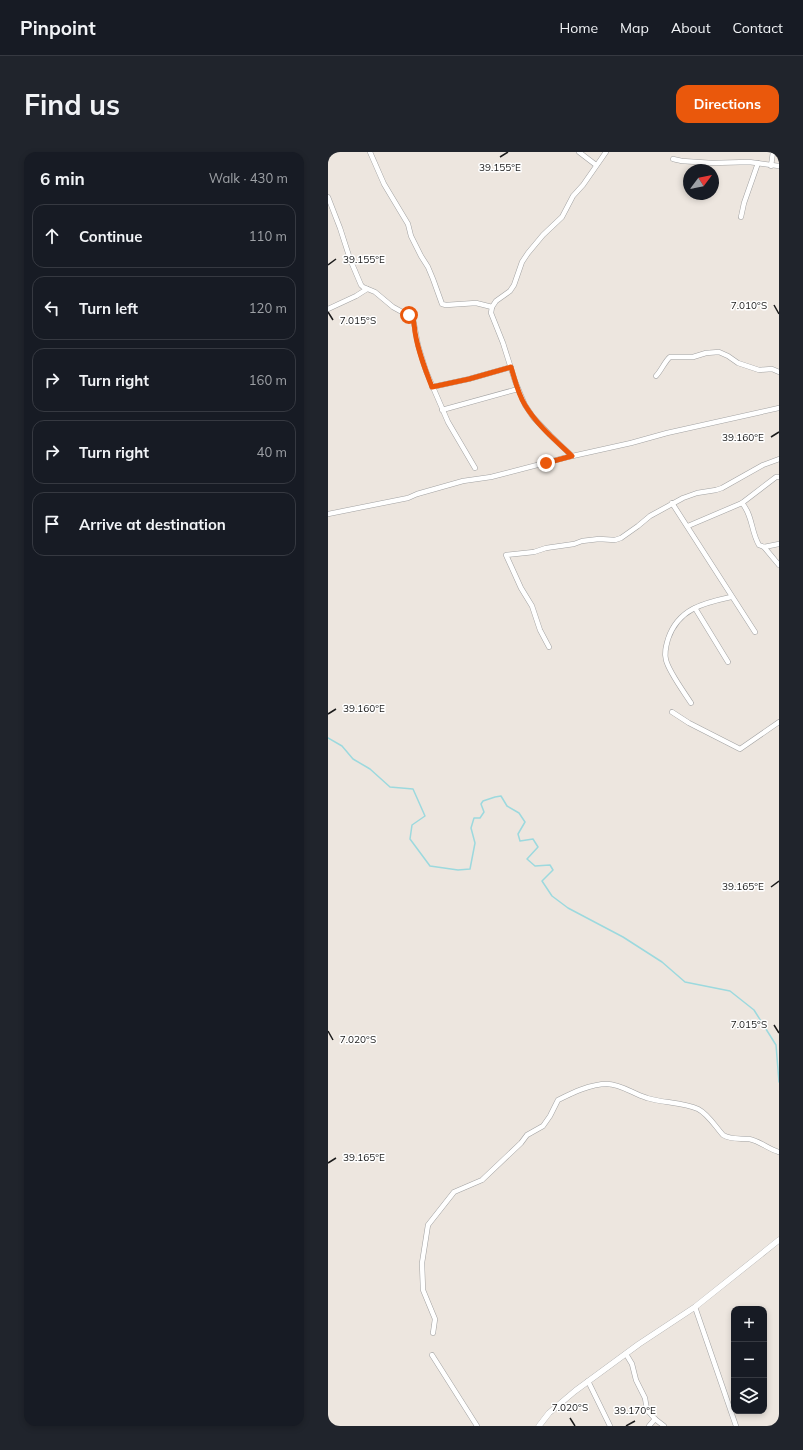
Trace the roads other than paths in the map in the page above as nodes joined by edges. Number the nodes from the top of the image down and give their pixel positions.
1 (370, 152) edge
2 (579, 152) edge
3 (606, 152) edge
4 (773, 152) edge
5 (672, 159) dead end
6 (758, 163) junction
7 (596, 165) junction
8 (771, 166) junction
9 (779, 166) edge
10 (328, 197) edge
11 (329, 203) edge
12 (741, 217) dead end
13 (367, 289) junction
14 (492, 307) junction
15 (328, 309) edge
16 (511, 367) junction
17 (779, 372) edge
18 (656, 376) dead end
19 (432, 387) junction
20 (518, 389) junction
21 (779, 408) edge
22 (442, 410) junction
23 (572, 456) junction
24 (779, 459) edge
25 (475, 468) dead end
26 (779, 476) edge
27 (672, 503) junction
28 (742, 503) junction
29 (328, 514) edge
30 (688, 526) junction
31 (779, 544) edge
32 (764, 547) junction
33 (779, 565) edge
34 (731, 597) junction
35 (695, 608) junction
36 (755, 632) dead end
37 (550, 647) dead end
38 (728, 662) dead end
39 (691, 703) dead end
40 (672, 712) dead end
41 (779, 722) edge
42 (779, 1152) edge
43 (779, 1240) edge
44 (695, 1307) junction
45 (433, 1333) dead end
46 (626, 1354) junction
47 (432, 1355) dead end
48 (588, 1381) junction
49 (655, 1419) junction
50 (477, 1426) edge
51 (538, 1426) edge
52 (610, 1426) edge
53 (649, 1426) edge
54 (664, 1426) edge
55 (736, 1426) edge

1 - 14 street
2 - 7 street
3 - 7 street
4 - 8 street
5 - 6 street
6 - 8 street
6 - 12 street
7 - 14 street
8 - 9 street
10 - 11 street
11 - 13 street
13 - 15 street
13 - 19 street
14 - 16 street
16 - 19 street
16 - 20 street
17 - 18 street
19 - 22 street
20 - 22 street
20 - 23 street
21 - 23 street
22 - 25 street
23 - 29 street
24 - 27 street
26 - 28 street
27 - 30 street
27 - 37 street
28 - 30 street
28 - 32 street
30 - 34 street
31 - 32 street
32 - 33 street
34 - 35 street
34 - 36 street
35 - 38 street
35 - 39 street
40 - 41 street
42 - 45 street
43 - 44 street
44 - 46 street
44 - 55 street
46 - 48 street
46 - 49 street
47 - 50 street
48 - 51 street
48 - 52 street
49 - 53 street
49 - 54 street

